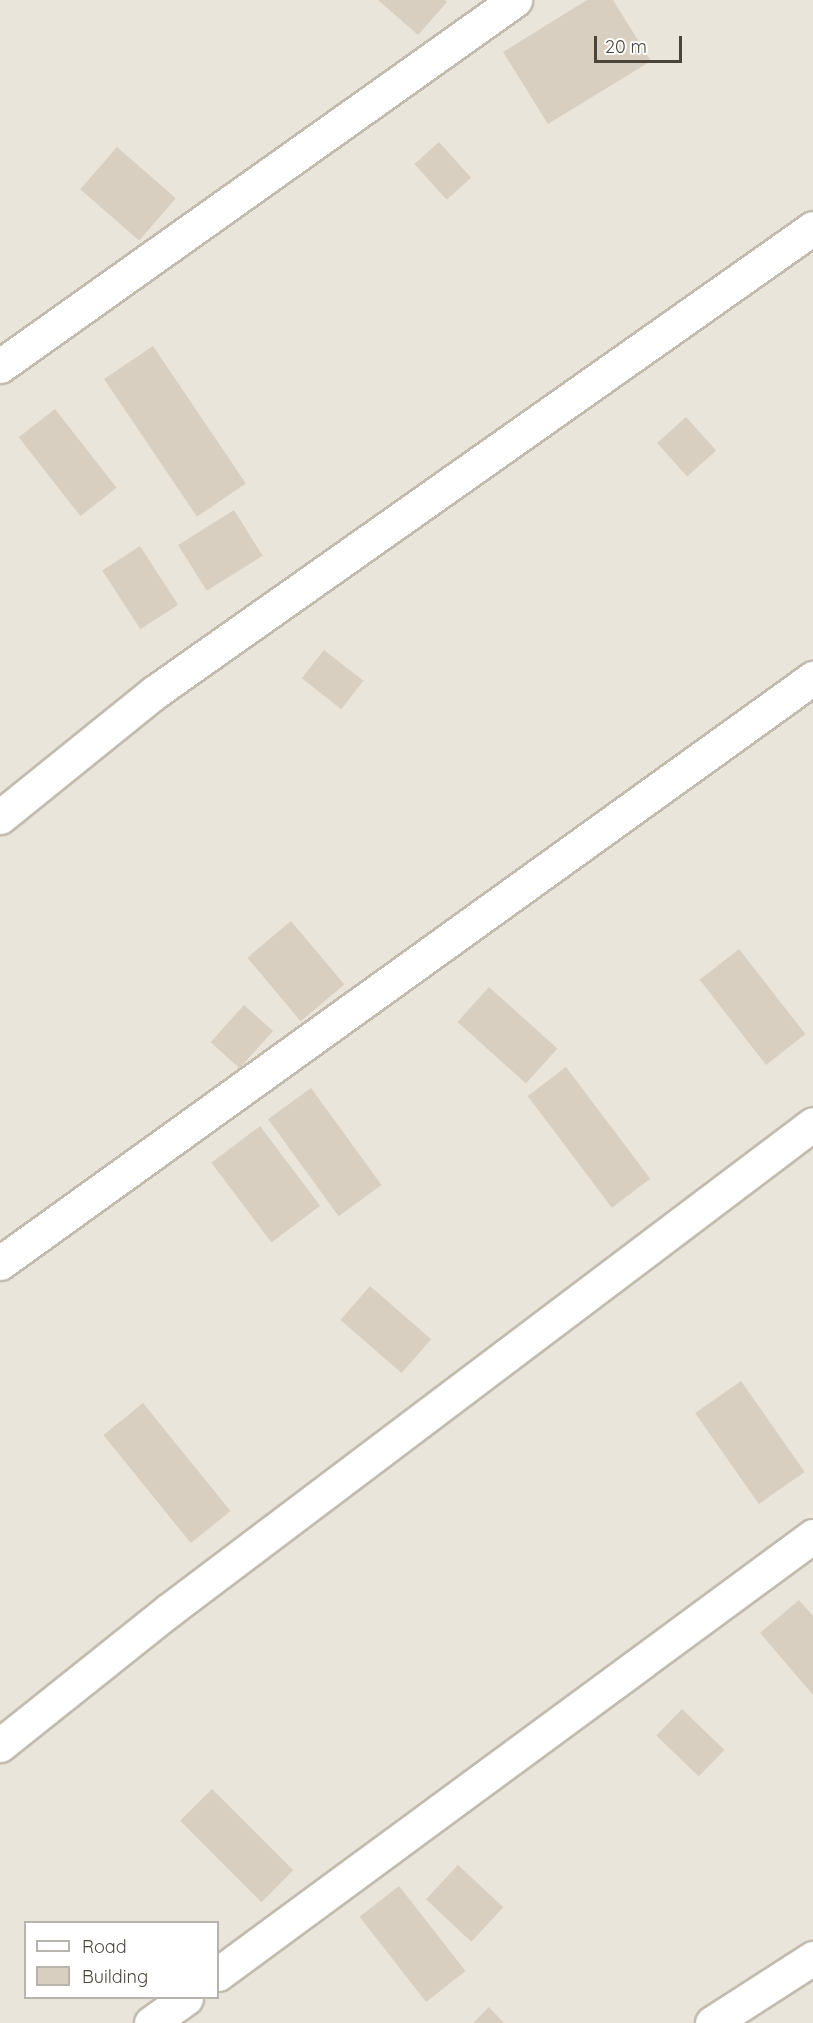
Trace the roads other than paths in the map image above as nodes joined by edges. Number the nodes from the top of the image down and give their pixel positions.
1 (515, 0) edge
2 (813, 228) edge
3 (0, 366) edge
4 (813, 678) edge
5 (0, 817) edge
6 (813, 1124) edge
7 (0, 1263) edge
8 (813, 1536) edge
9 (0, 1744) edge
10 (813, 1958) edge
11 (219, 1973) edge
12 (185, 1999) edge
13 (151, 2023) edge
14 (712, 2023) edge

1 - 3 street
2 - 5 street
4 - 7 street
6 - 9 street
8 - 11 street
10 - 14 street
12 - 13 street

